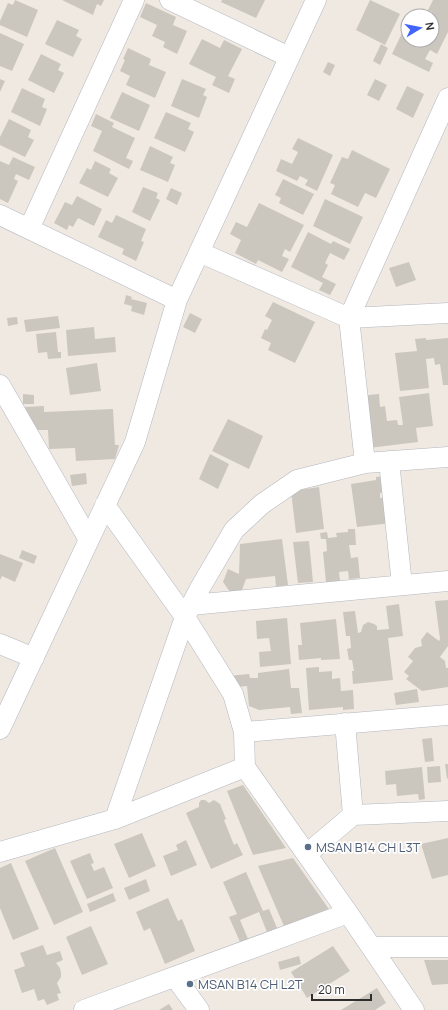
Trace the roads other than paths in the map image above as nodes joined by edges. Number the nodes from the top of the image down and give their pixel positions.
1 (134, 0) edge
2 (170, 0) edge
3 (316, 0) edge
4 (289, 57) junction
5 (448, 98) edge
6 (0, 215) edge
7 (29, 229) junction
8 (199, 252) junction
9 (176, 300) junction
10 (448, 313) edge
11 (349, 318) junction
12 (0, 385) edge
13 (448, 457) edge
14 (389, 461) junction
15 (365, 463) junction
16 (105, 505) junction
17 (89, 540) junction
18 (448, 581) edge
19 (402, 585) junction
20 (188, 611) junction
21 (0, 644) edge
22 (34, 658) junction
23 (448, 715) edge
24 (345, 724) junction
25 (0, 730) edge
26 (244, 732) junction
27 (245, 767) junction
28 (448, 811) edge
29 (353, 815) junction
30 (115, 819) junction
31 (0, 852) edge
32 (307, 854) junction
33 (348, 913) junction
34 (371, 947) junction
35 (448, 947) edge
36 (175, 977) junction
37 (84, 1010) edge
38 (199, 1010) edge
39 (414, 1010) edge

1 - 7 street
2 - 4 street
3 - 4 street
4 - 8 street
5 - 11 street
6 - 7 street
7 - 9 street
8 - 9 street
8 - 11 street
9 - 16 street
10 - 11 street
11 - 15 street
12 - 17 street
13 - 14 street
14 - 15 street
14 - 19 street
15 - 20 street
16 - 17 street
16 - 20 street
17 - 22 street
18 - 19 street
19 - 20 street
20 - 26 street
20 - 30 street
21 - 22 street
22 - 25 street
23 - 24 street
24 - 26 street
24 - 29 street
26 - 27 street
27 - 30 street
27 - 32 street
28 - 29 street
29 - 32 street
30 - 31 street
32 - 33 street
33 - 34 street
33 - 36 street
34 - 35 street
34 - 39 street
36 - 37 street
36 - 38 street

